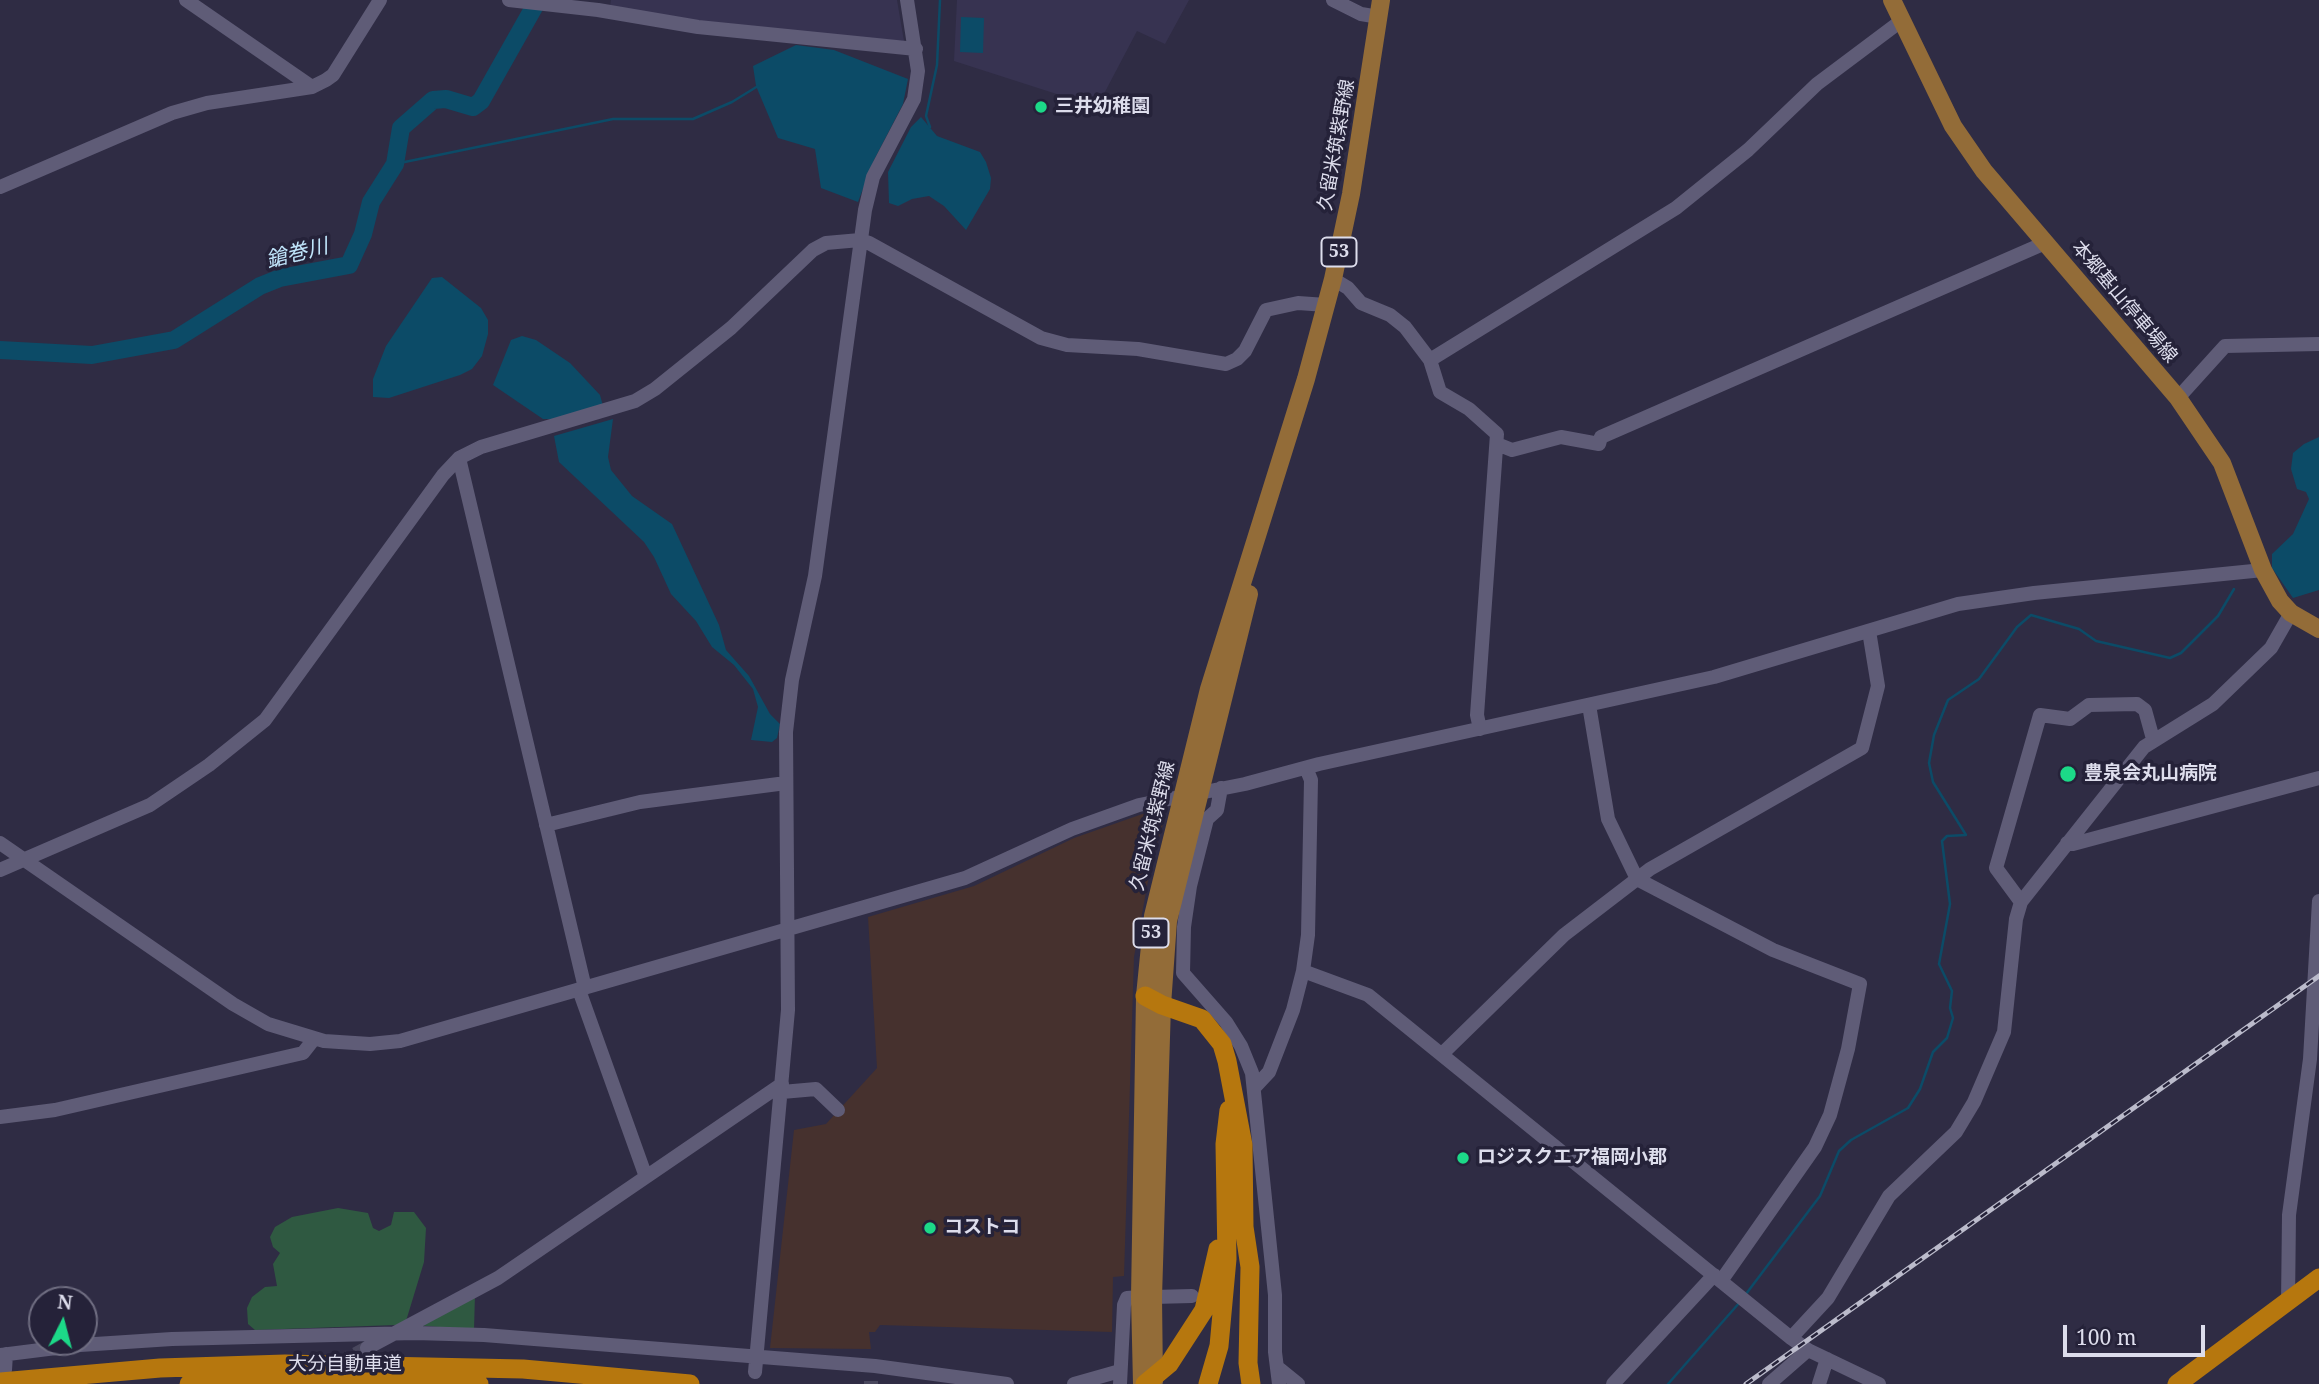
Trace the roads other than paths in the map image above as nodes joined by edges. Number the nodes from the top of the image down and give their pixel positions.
1 (186, 0) edge
2 (380, 0) edge
3 (509, 0) edge
4 (907, 0) edge
5 (1332, 0) edge
6 (1892, 0) edge
7 (1380, 8) edge
8 (1901, 21) junction
9 (916, 49) junction
10 (312, 87) junction
11 (0, 187) edge
12 (860, 240) junction
13 (2045, 243) junction
14 (1333, 279) junction
15 (1326, 305) junction
16 (2319, 344) edge
17 (1430, 360) junction
18 (2178, 398) junction
19 (1497, 444) junction
20 (459, 458) junction
21 (2263, 570) junction
22 (2291, 614) junction
23 (2317, 623) edge
24 (1869, 631) junction
25 (1589, 705) junction
26 (1480, 729) junction
27 (2153, 739) junction
28 (1306, 768) junction
29 (2319, 778) edge
30 (786, 783) junction
31 (1221, 788) junction
32 (1189, 794) junction
33 (546, 825) junction
34 (0, 843) edge
35 (2067, 843) junction
36 (23, 860) junction
37 (0, 870) edge
38 (1637, 879) junction
39 (2319, 901) edge
40 (2021, 902) junction
41 (786, 929) junction
42 (1303, 971) junction
43 (582, 989) junction
44 (1153, 1000) junction
45 (314, 1039) junction
46 (1442, 1054) junction
47 (782, 1088) junction
48 (1254, 1088) junction
49 (838, 1110) dead end
50 (0, 1117) edge
51 (646, 1177) junction
52 (1234, 1228) junction
53 (1717, 1278) junction
54 (2319, 1278) edge
55 (1275, 1295) junction
56 (1192, 1296) dead end
57 (1147, 1297) junction
58 (1256, 1298) dead end
59 (2288, 1303) junction
60 (390, 1334) junction
61 (1791, 1338) junction
62 (367, 1348) tunnel mouth
63 (1808, 1350) junction
64 (3, 1354) edge
65 (1827, 1359) junction
66 (755, 1365) junction
67 (1277, 1367) junction
68 (3, 1376) edge
69 (1120, 1378) edge
70 (189, 1384) edge
71 (479, 1384) edge
72 (690, 1384) edge
73 (1007, 1384) edge
74 (1074, 1384) edge
75 (1144, 1384) edge
76 (1154, 1384) edge
77 (1208, 1384) edge
78 (1217, 1384) edge
79 (1251, 1384) edge
80 (1279, 1384) edge
81 (1298, 1384) edge
82 (1613, 1384) edge
83 (1769, 1384) edge
84 (1819, 1384) edge
85 (1879, 1384) edge
86 (2177, 1384) edge

1 - 10 street
2 - 10 street
3 - 9 street
4 - 9 street
5 - 7 street
6 - 8 main road, 本郷基山停車場線
7 - 14 main road, 久留米筑紫野線 / 53
8 - 13 main road, 本郷基山停車場線
8 - 17 street
9 - 12 street
10 - 11 street
12 - 15 street
12 - 20 street
12 - 30 street
13 - 18 main road, 本郷基山停車場線
13 - 19 street
14 - 15 main road, 久留米筑紫野線 / 53
14 - 17 street
15 - 32 main road, 久留米筑紫野線 / 53
16 - 18 street
17 - 19 street
18 - 21 main road, 本郷基山停車場線
19 - 26 street
20 - 33 street
20 - 36 street
21 - 22 main road, 本郷基山停車場線
21 - 24 street
22 - 23 main road, 本郷基山停車場線
22 - 27 street
24 - 25 street
24 - 38 street
25 - 26 street
25 - 38 street
26 - 28 street
27 - 35 street
27 - 40 street
28 - 31 street
28 - 42 street
29 - 35 street
30 - 33 street
30 - 41 street
31 - 32 street
31 - 48 street
32 - 41 street
32 - 44 main road, 久留米筑紫野線 / 53
33 - 43 street
34 - 36 street
35 - 40 street
36 - 37 street
36 - 45 street
38 - 46 street
38 - 53 street
39 - 59 street
40 - 61 street
41 - 43 street
41 - 47 street
42 - 46 street
42 - 48 street
43 - 45 street
43 - 51 street
44 - 52 highway
44 - 57 main road, 久留米筑紫野線 / 53
45 - 50 street
46 - 53 street
47 - 49 street
47 - 51 street
47 - 66 street
48 - 55 street
51 - 60 street
52 - 75 highway
52 - 77 highway
52 - 78 highway
52 - 79 highway
53 - 61 street
53 - 82 street
54 - 59 highway
55 - 58 street
55 - 67 street
56 - 57 street
57 - 69 street
57 - 75 main road, 久留米筑紫野線 / 53
57 - 76 main road, 久留米筑紫野線 / 53
59 - 86 highway
60 - 62 street
60 - 64 street
60 - 66 street
61 - 63 street
63 - 65 street
63 - 83 street
64 - 68 street
65 - 84 street
65 - 85 street
66 - 73 street
67 - 80 street
67 - 81 street
68 - 72 highway, 大分自動車道
69 - 74 street
70 - 71 highway, 大分自動車道

